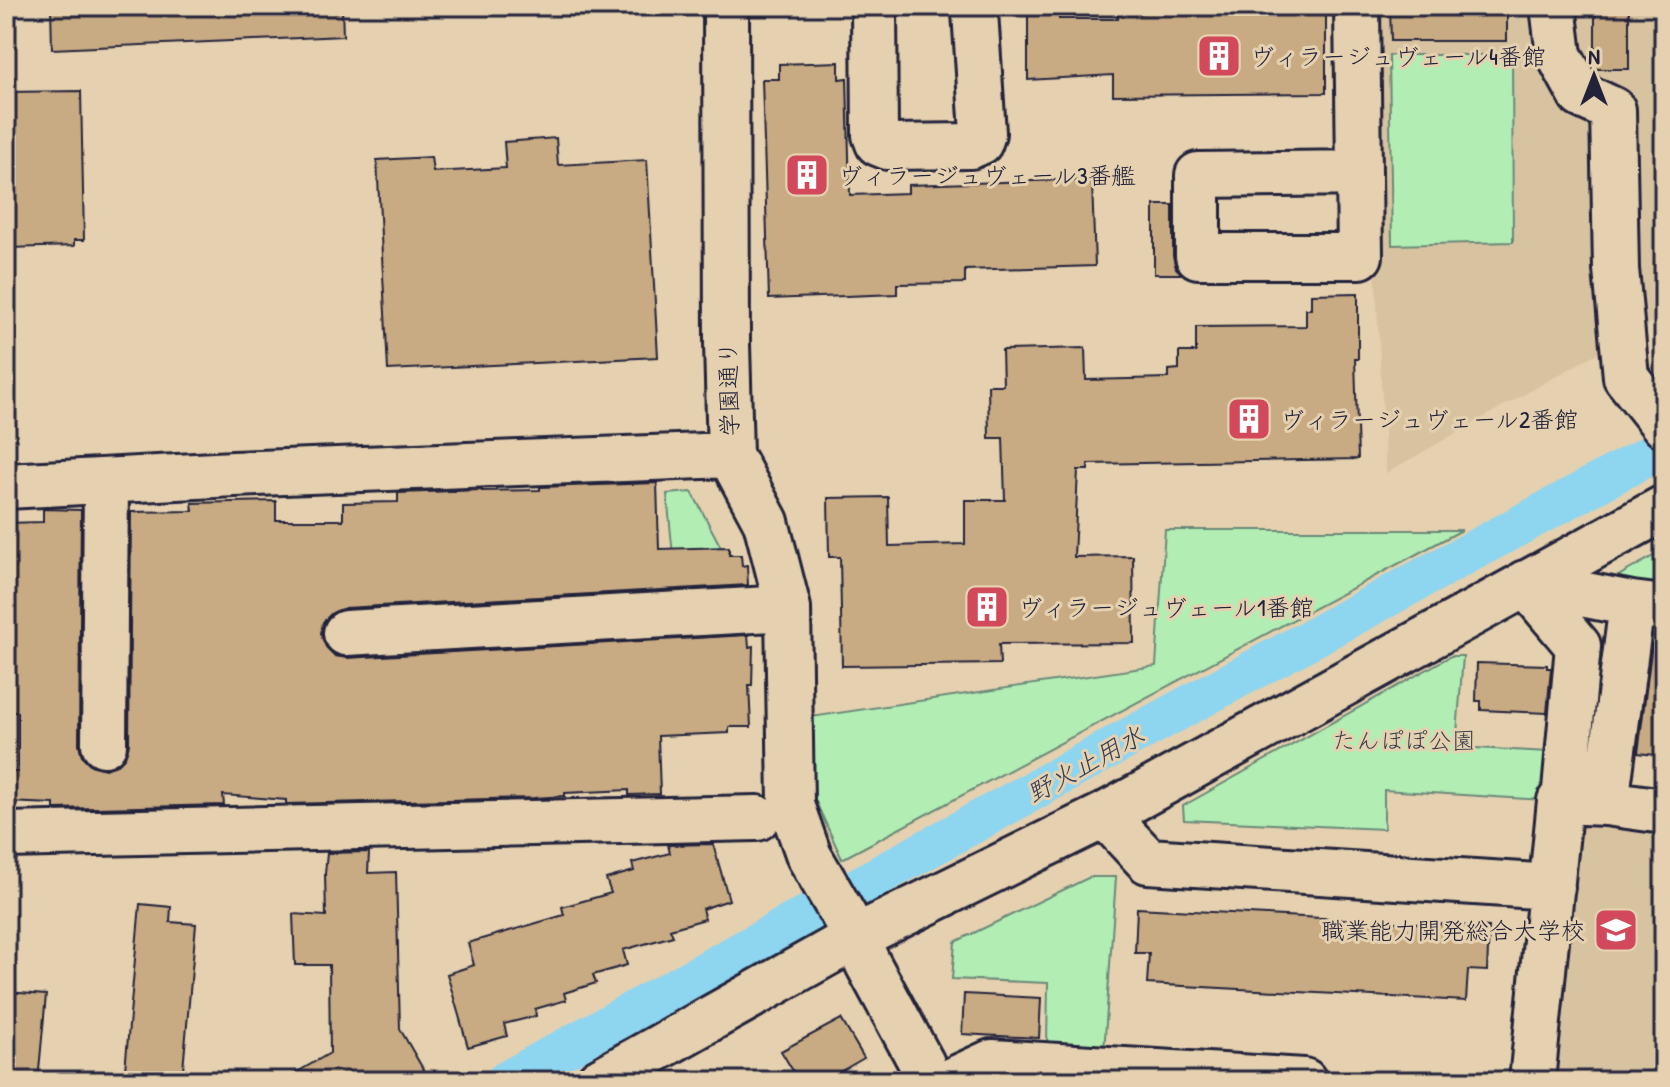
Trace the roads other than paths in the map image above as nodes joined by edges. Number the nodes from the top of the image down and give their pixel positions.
1 (726, 6) edge
2 (874, 6) edge
3 (973, 6) edge
4 (1357, 6) edge
5 (1553, 6) edge
6 (1359, 173) junction
7 (1664, 425) edge
8 (730, 455) junction
9 (106, 481) junction
10 (6, 486) edge
11 (1664, 508) edge
12 (1525, 583) junction
13 (1648, 606) edge
14 (788, 608) junction
15 (346, 633) dead end
16 (104, 744) dead end
17 (1585, 802) junction
18 (1664, 811) edge
19 (1105, 815) junction
20 (757, 818) dead end
21 (6, 835) edge
22 (1552, 887) junction
23 (850, 925) junction
24 (599, 1081) edge
25 (925, 1081) edge
26 (951, 1081) edge
27 (1304, 1081) edge
28 (1532, 1081) edge

1 - 8 street, 学園通り
2 - 3 street
4 - 6 street
5 - 7 street
6 - 6 street
8 - 9 street
8 - 14 street, 学園通り
9 - 10 street
9 - 16 street
11 - 12 street
12 - 13 street
12 - 17 street
12 - 19 street
13 - 17 street
14 - 15 street
14 - 23 street, 学園通り
17 - 18 street
17 - 22 street
19 - 22 street
19 - 23 street
20 - 21 street
22 - 28 street
23 - 24 street
23 - 25 street, 学園通り
26 - 27 street

